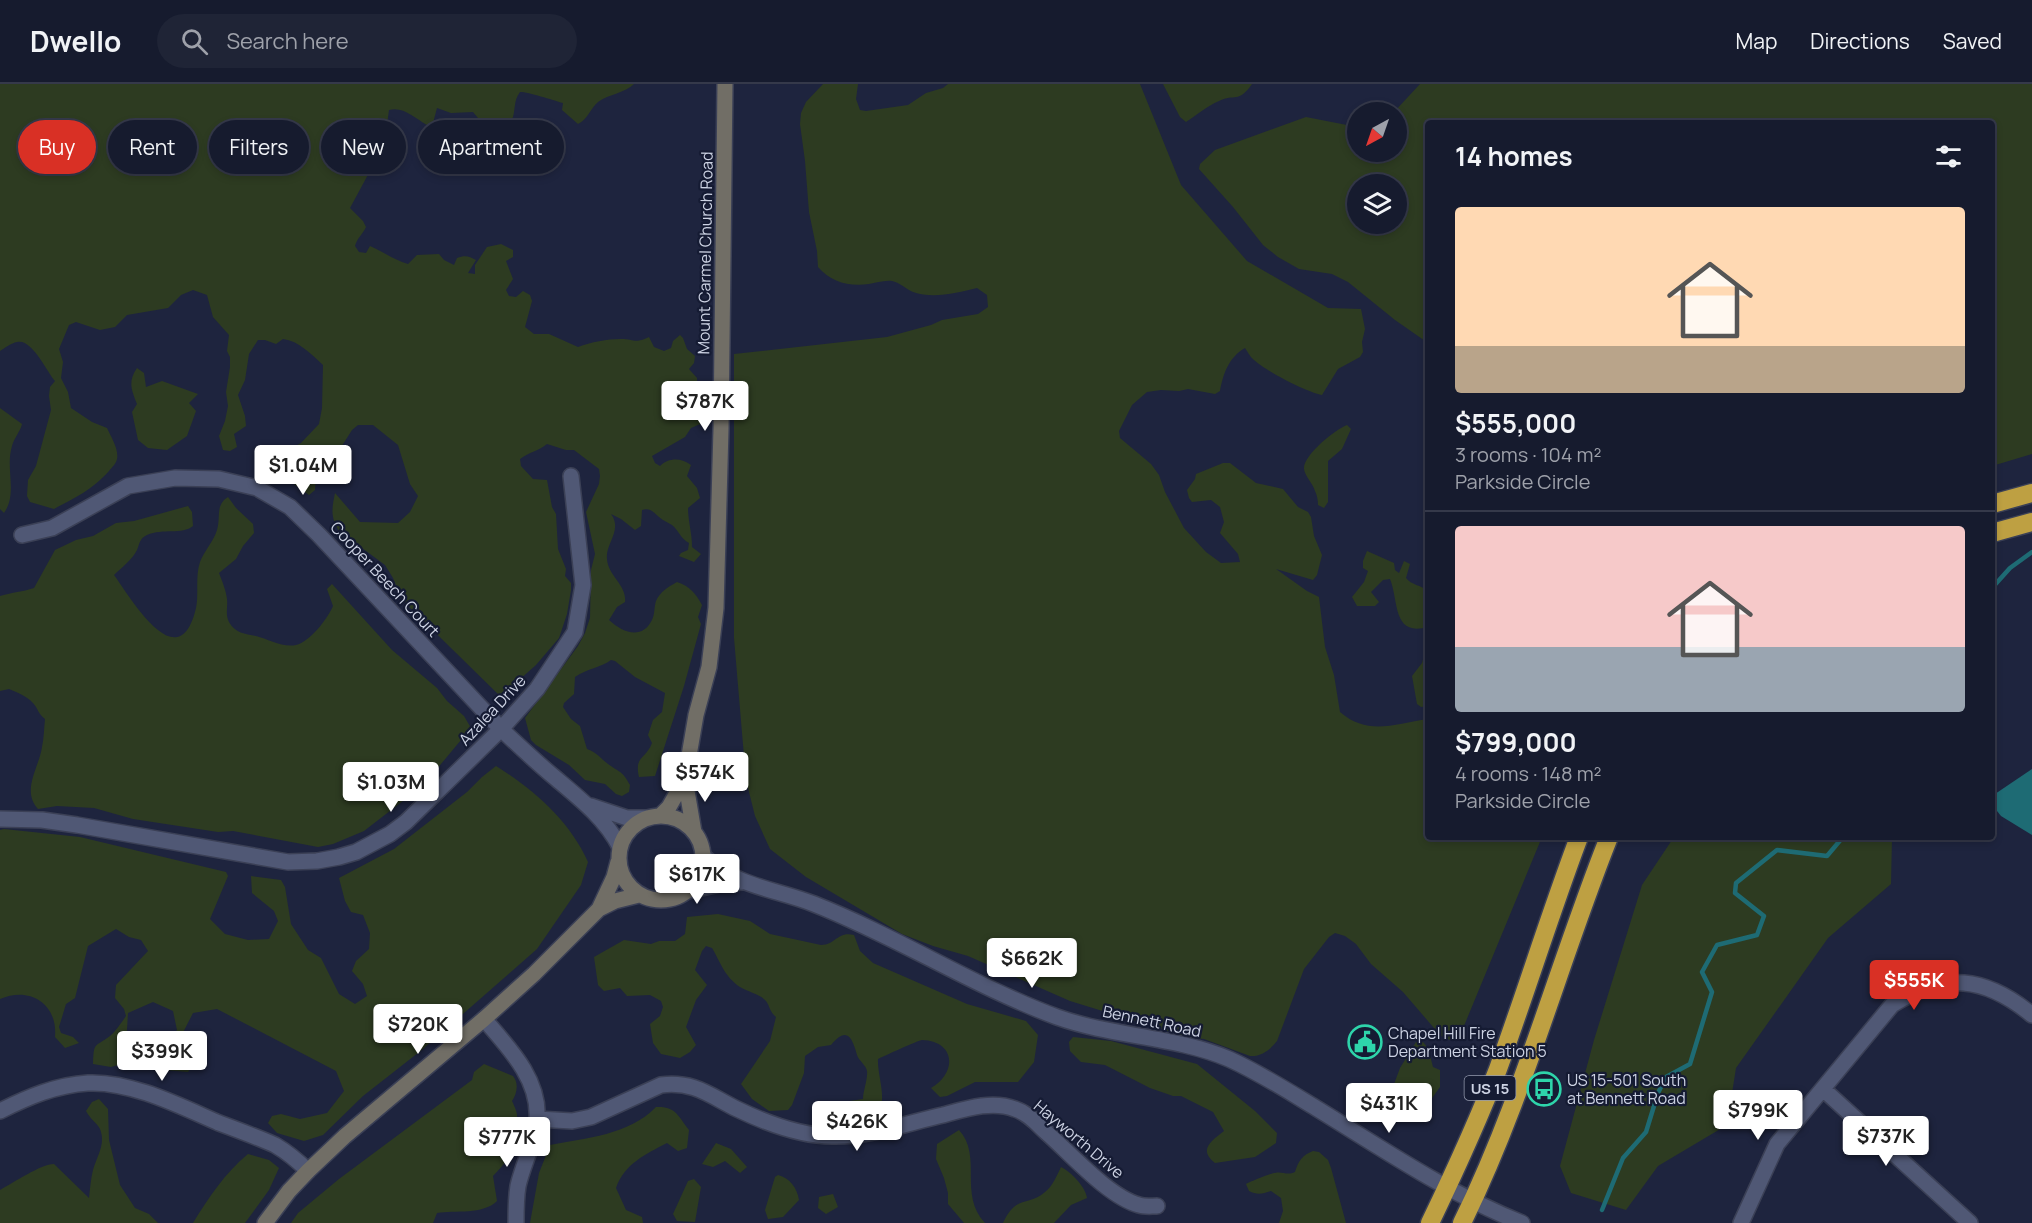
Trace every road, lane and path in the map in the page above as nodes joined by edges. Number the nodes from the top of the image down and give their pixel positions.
1 (725, 84) edge
2 (571, 476) dead end
3 (2032, 493) edge
4 (1995, 503) edge
5 (2032, 522) edge
6 (1995, 532) edge
7 (22, 535) dead end
8 (501, 729) junction
9 (685, 779) junction
10 (588, 805) junction
11 (653, 817) junction
12 (0, 819) edge
13 (694, 832) junction
14 (1578, 840) edge
15 (1607, 840) edge
16 (619, 854) junction
17 (703, 856) junction
18 (742, 882) junction
19 (688, 891) junction
20 (639, 895) junction
21 (599, 909) junction
22 (2032, 1015) edge
23 (484, 1019) junction
24 (1823, 1089) junction
25 (0, 1111) edge
26 (537, 1119) junction
27 (308, 1171) junction
28 (1447, 1188) junction
29 (1473, 1202) junction
30 (1157, 1206) dead end
31 (265, 1223) edge
32 (516, 1223) edge
33 (1430, 1223) edge
34 (1462, 1223) edge
35 (1522, 1223) edge
36 (1741, 1223) edge
37 (1970, 1223) edge

1 - 9 main road, Mount Carmel Church Road
2 - 8 street, Azalea Drive
3 - 4 highway
5 - 6 highway
7 - 8 street, Cooper Beech Court
8 - 10 street
8 - 12 street, Azalea Drive
9 - 11 main road, Mount Carmel Church Road
9 - 13 main road, Mount Carmel Church Road
10 - 11 street
10 - 16 street
11 - 13 main road
11 - 16 main road
13 - 17 main road
14 - 28 highway, US 15
15 - 29 highway, US 15
16 - 20 main road
16 - 21 main road
17 - 18 street, Bennett Road
17 - 19 main road
18 - 19 street, Bennett Road
18 - 28 street, Bennett Road
19 - 20 main road
20 - 21 main road
21 - 23 main road
22 - 24 street
23 - 26 street
23 - 27 main road
24 - 36 street
24 - 37 street
25 - 27 street
26 - 30 street, Hayworth Drive
26 - 32 street
27 - 31 main road
28 - 29 street, Bennett Road
28 - 33 highway, US 15
29 - 34 highway, US 15
29 - 35 street, Bennett Road

